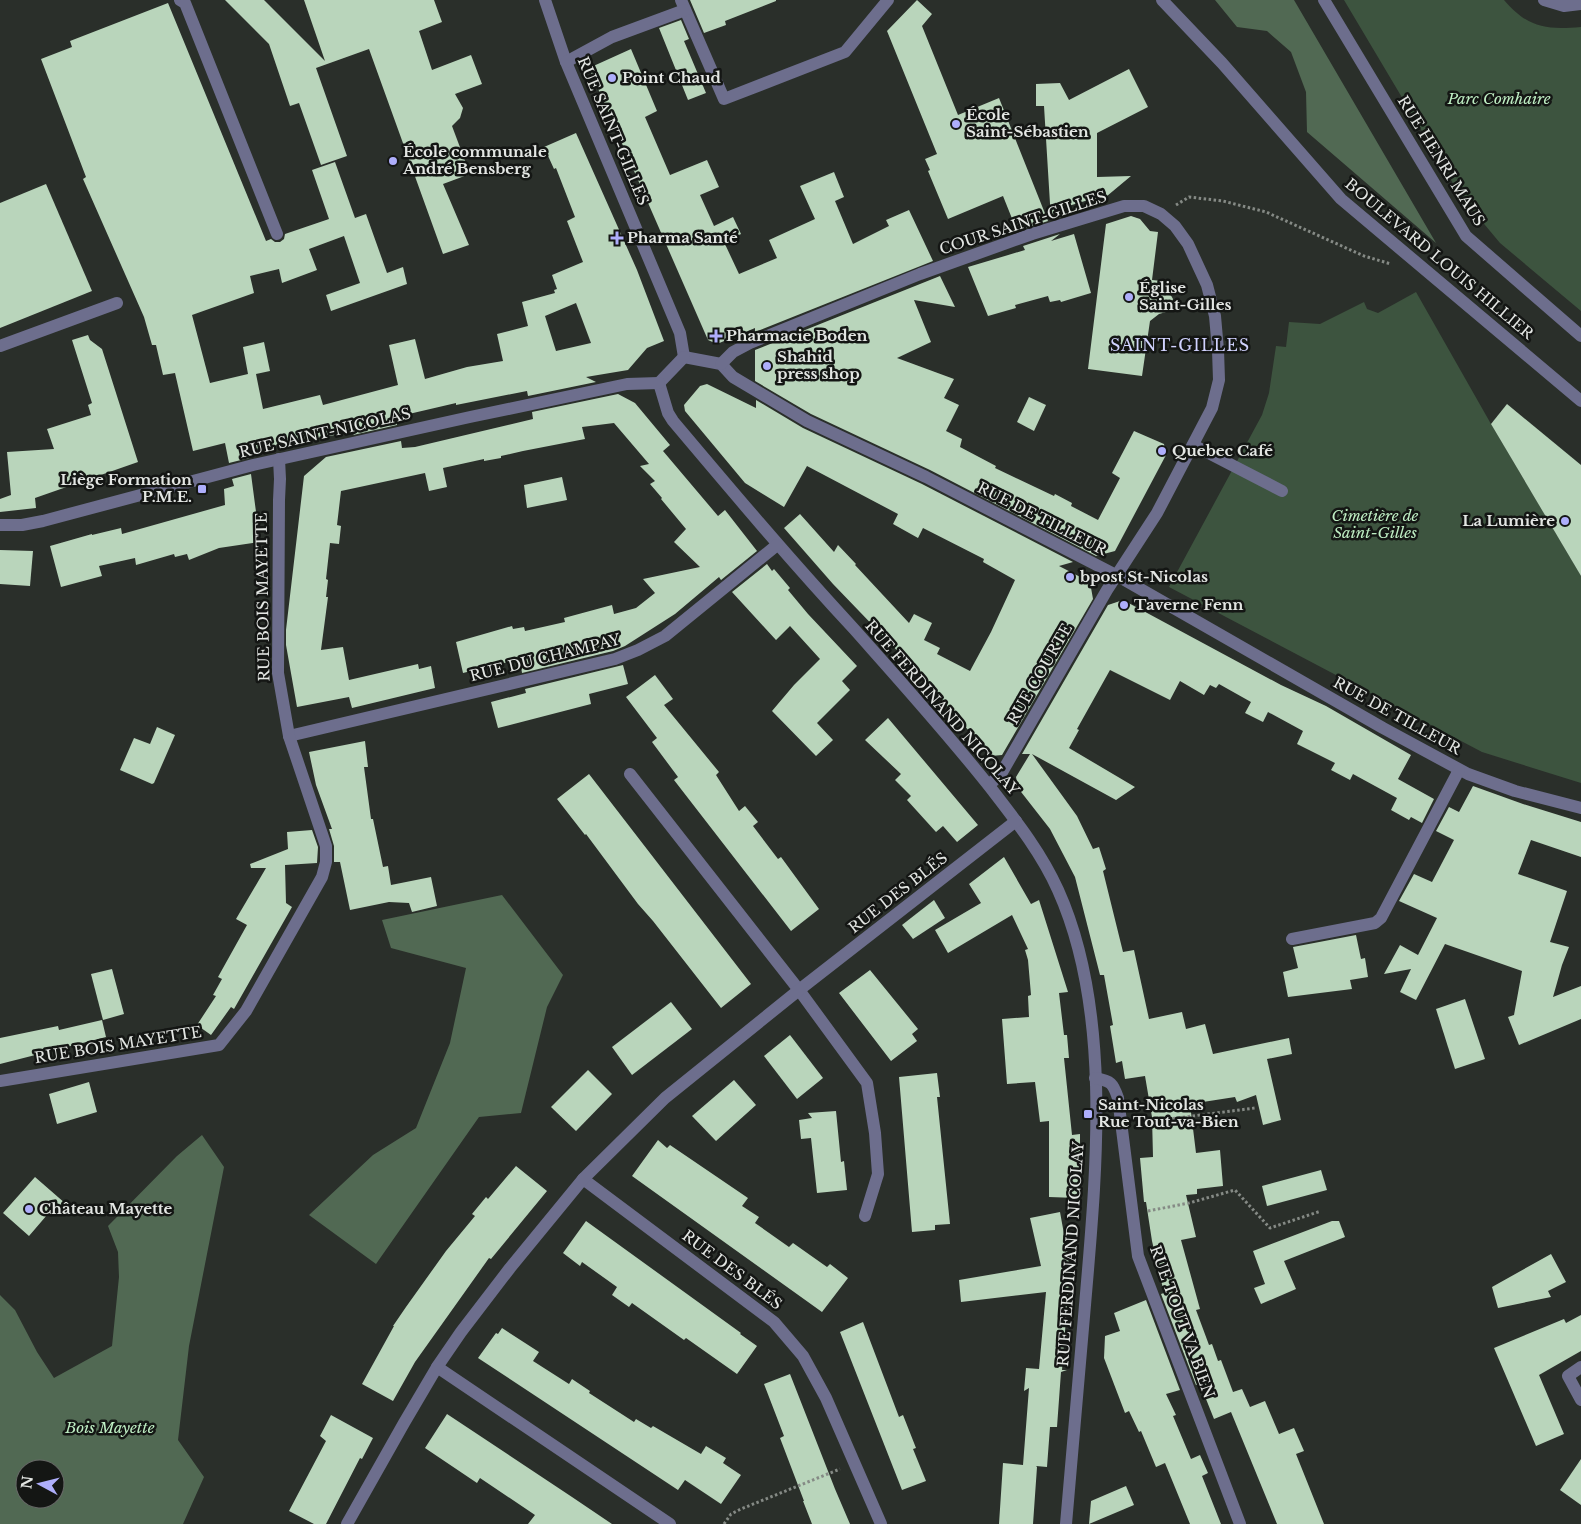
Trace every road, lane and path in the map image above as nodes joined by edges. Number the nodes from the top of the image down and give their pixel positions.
1 (180, 0) edge
2 (545, 0) edge
3 (888, 0) edge
4 (1162, 0) edge
5 (1324, 0) edge
6 (1544, 0) edge
7 (1581, 4) edge
8 (683, 5) edge
9 (566, 62) junction
10 (1161, 214) junction
11 (277, 234) dead end
12 (1399, 267) dead end
13 (117, 303) dead end
14 (1581, 336) edge
15 (0, 346) edge
16 (684, 357) junction
17 (721, 364) junction
18 (659, 383) junction
19 (1581, 401) edge
20 (1193, 445) junction
21 (278, 459) junction
22 (1282, 491) dead end
23 (0, 525) edge
24 (778, 545) junction
25 (1116, 575) junction
26 (289, 736) junction
27 (1459, 770) junction
28 (630, 774) dead end
29 (989, 786) junction
30 (1581, 808) edge
31 (1016, 821) junction
32 (1292, 939) dead end
33 (799, 990) junction
34 (1095, 1078) junction
35 (0, 1081) edge
36 (1255, 1108) dead end
37 (1123, 1125) junction
38 (583, 1179) junction
39 (1321, 1211) dead end
40 (1133, 1214) junction
41 (865, 1216) dead end
42 (437, 1367) junction
43 (1581, 1367) edge
44 (1581, 1400) edge
45 (854, 1464) junction
46 (347, 1524) edge
47 (670, 1524) edge
48 (724, 1524) edge
49 (881, 1524) edge
50 (1066, 1524) edge
51 (1240, 1524) edge

1 - 11 street
2 - 9 street, RUE SAINT-GILLES
3 - 8 street
4 - 19 street, BOULEVARD LOUIS HILLIER
5 - 14 street, RUE HENRI MAUS
6 - 7 street
8 - 9 street
9 - 16 street, RUE SAINT-GILLES
10 - 12 path
10 - 17 street, COUR SAINT-GILLES
10 - 20 street, COUR SAINT-GILLES
13 - 15 street
16 - 17 street
16 - 18 street
17 - 25 street, RUE DE TILLEUR
18 - 21 street, RUE SAINT-NICOLAS
18 - 24 street, RUE FERDINAND NICOLAY
20 - 22 street
20 - 25 street, COUR SAINT-GILLES
21 - 23 street, RUE SAINT-NICOLAS
21 - 26 street, RUE BOIS MAYETTE
24 - 26 street, RUE DU CHAMPAY
24 - 29 street, RUE FERDINAND NICOLAY
25 - 27 street, RUE DE TILLEUR
25 - 29 street, RUE COURTE
26 - 35 street, RUE BOIS MAYETTE
27 - 30 street, RUE DE TILLEUR
27 - 32 street, RUE DE TILLEUR
28 - 33 street
29 - 31 street, RUE FERDINAND NICOLAY
31 - 33 street, RUE DES BLÉS
31 - 34 street, RUE FERDINAND NICOLAY
33 - 38 street, RUE DES BLÉS
33 - 41 street
34 - 37 street, RUE TOUT VA BIEN
34 - 50 street, RUE FERDINAND NICOLAY
36 - 37 path
37 - 40 street, RUE TOUT VA BIEN
38 - 42 street, RUE DES BLÉS
38 - 45 street, RUE DES BLÉS
39 - 40 path
40 - 51 street, RUE TOUT VA BIEN
42 - 46 street, RUE DES BLÉS
42 - 47 street
43 - 44 street
45 - 48 path
45 - 49 street, RUE DES BLÉS

